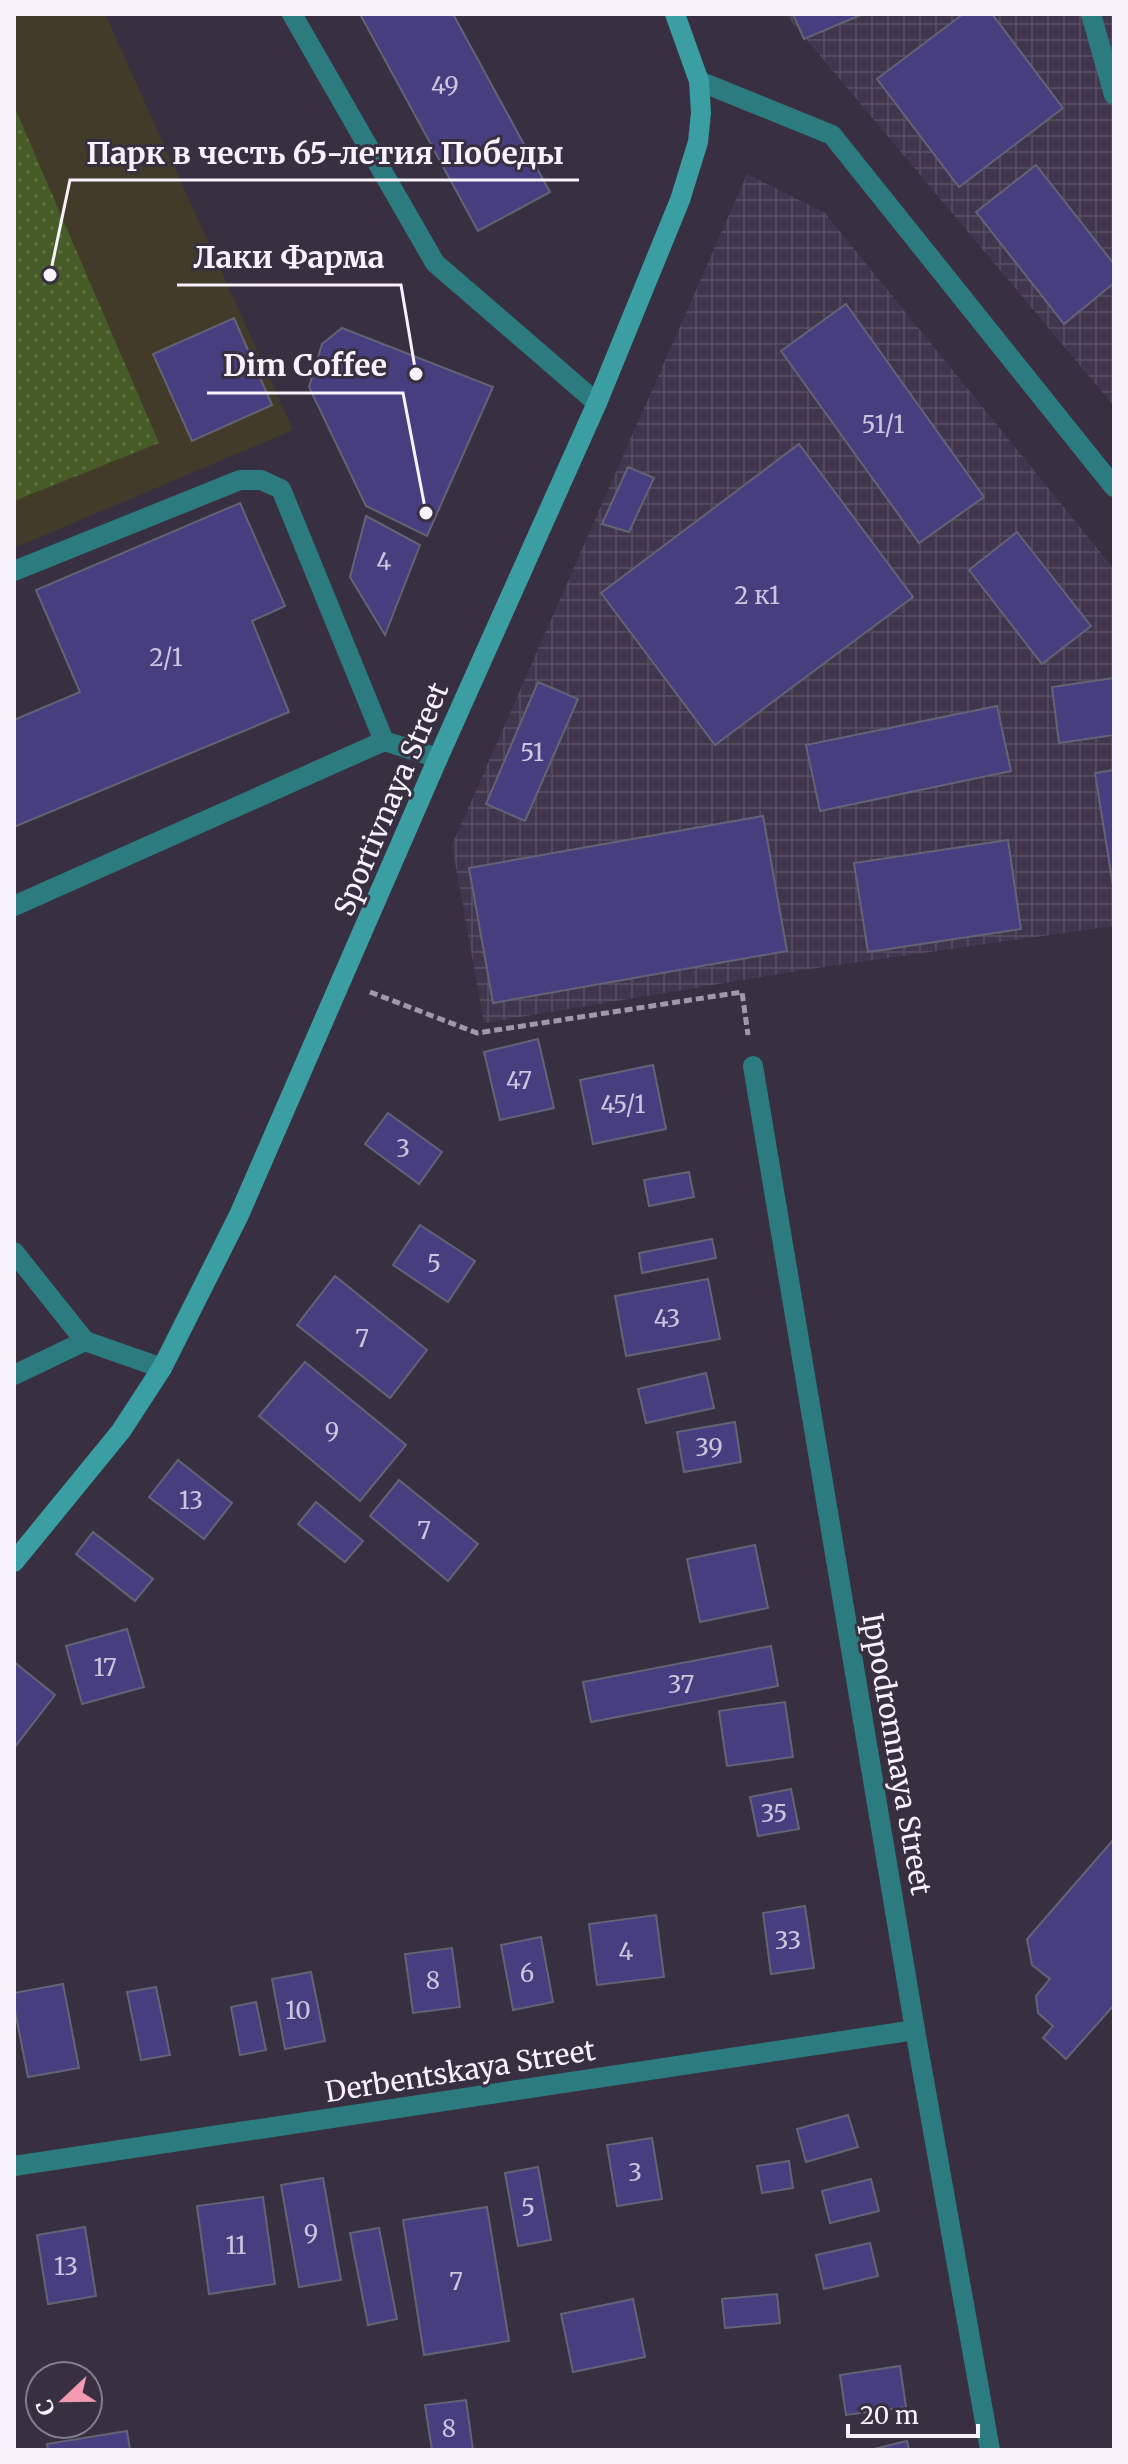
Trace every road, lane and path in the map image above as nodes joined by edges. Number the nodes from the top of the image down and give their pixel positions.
1 (292, 14) edge
2 (675, 14) edge
3 (1091, 14) edge
4 (699, 81) junction
5 (1114, 95) edge
6 (597, 403) junction
7 (1114, 487) edge
8 (14, 571) edge
9 (384, 741) junction
10 (438, 758) junction
11 (14, 906) edge
12 (343, 981) junction
13 (753, 1066) joint
14 (14, 1252) edge
15 (85, 1341) junction
16 (162, 1368) junction
17 (14, 1375) edge
18 (14, 1562) edge
19 (915, 2030) junction
20 (14, 2166) edge
21 (990, 2450) edge

1 - 6 street
2 - 4 main road, Sportivnaya Street
3 - 5 street
4 - 6 main road, Sportivnaya Street
4 - 7 street
6 - 10 main road, Sportivnaya Street
8 - 9 street
9 - 10 street
9 - 11 street
10 - 12 main road, Sportivnaya Street
12 - 13 path
12 - 16 main road, Sportivnaya Street
13 - 19 street, Ippodromnaya Street
14 - 15 street
15 - 16 street
15 - 17 street
16 - 18 main road, Sportivnaya Street
19 - 20 street, Derbentskaya Street
19 - 21 street, Ippodromnaya Street

